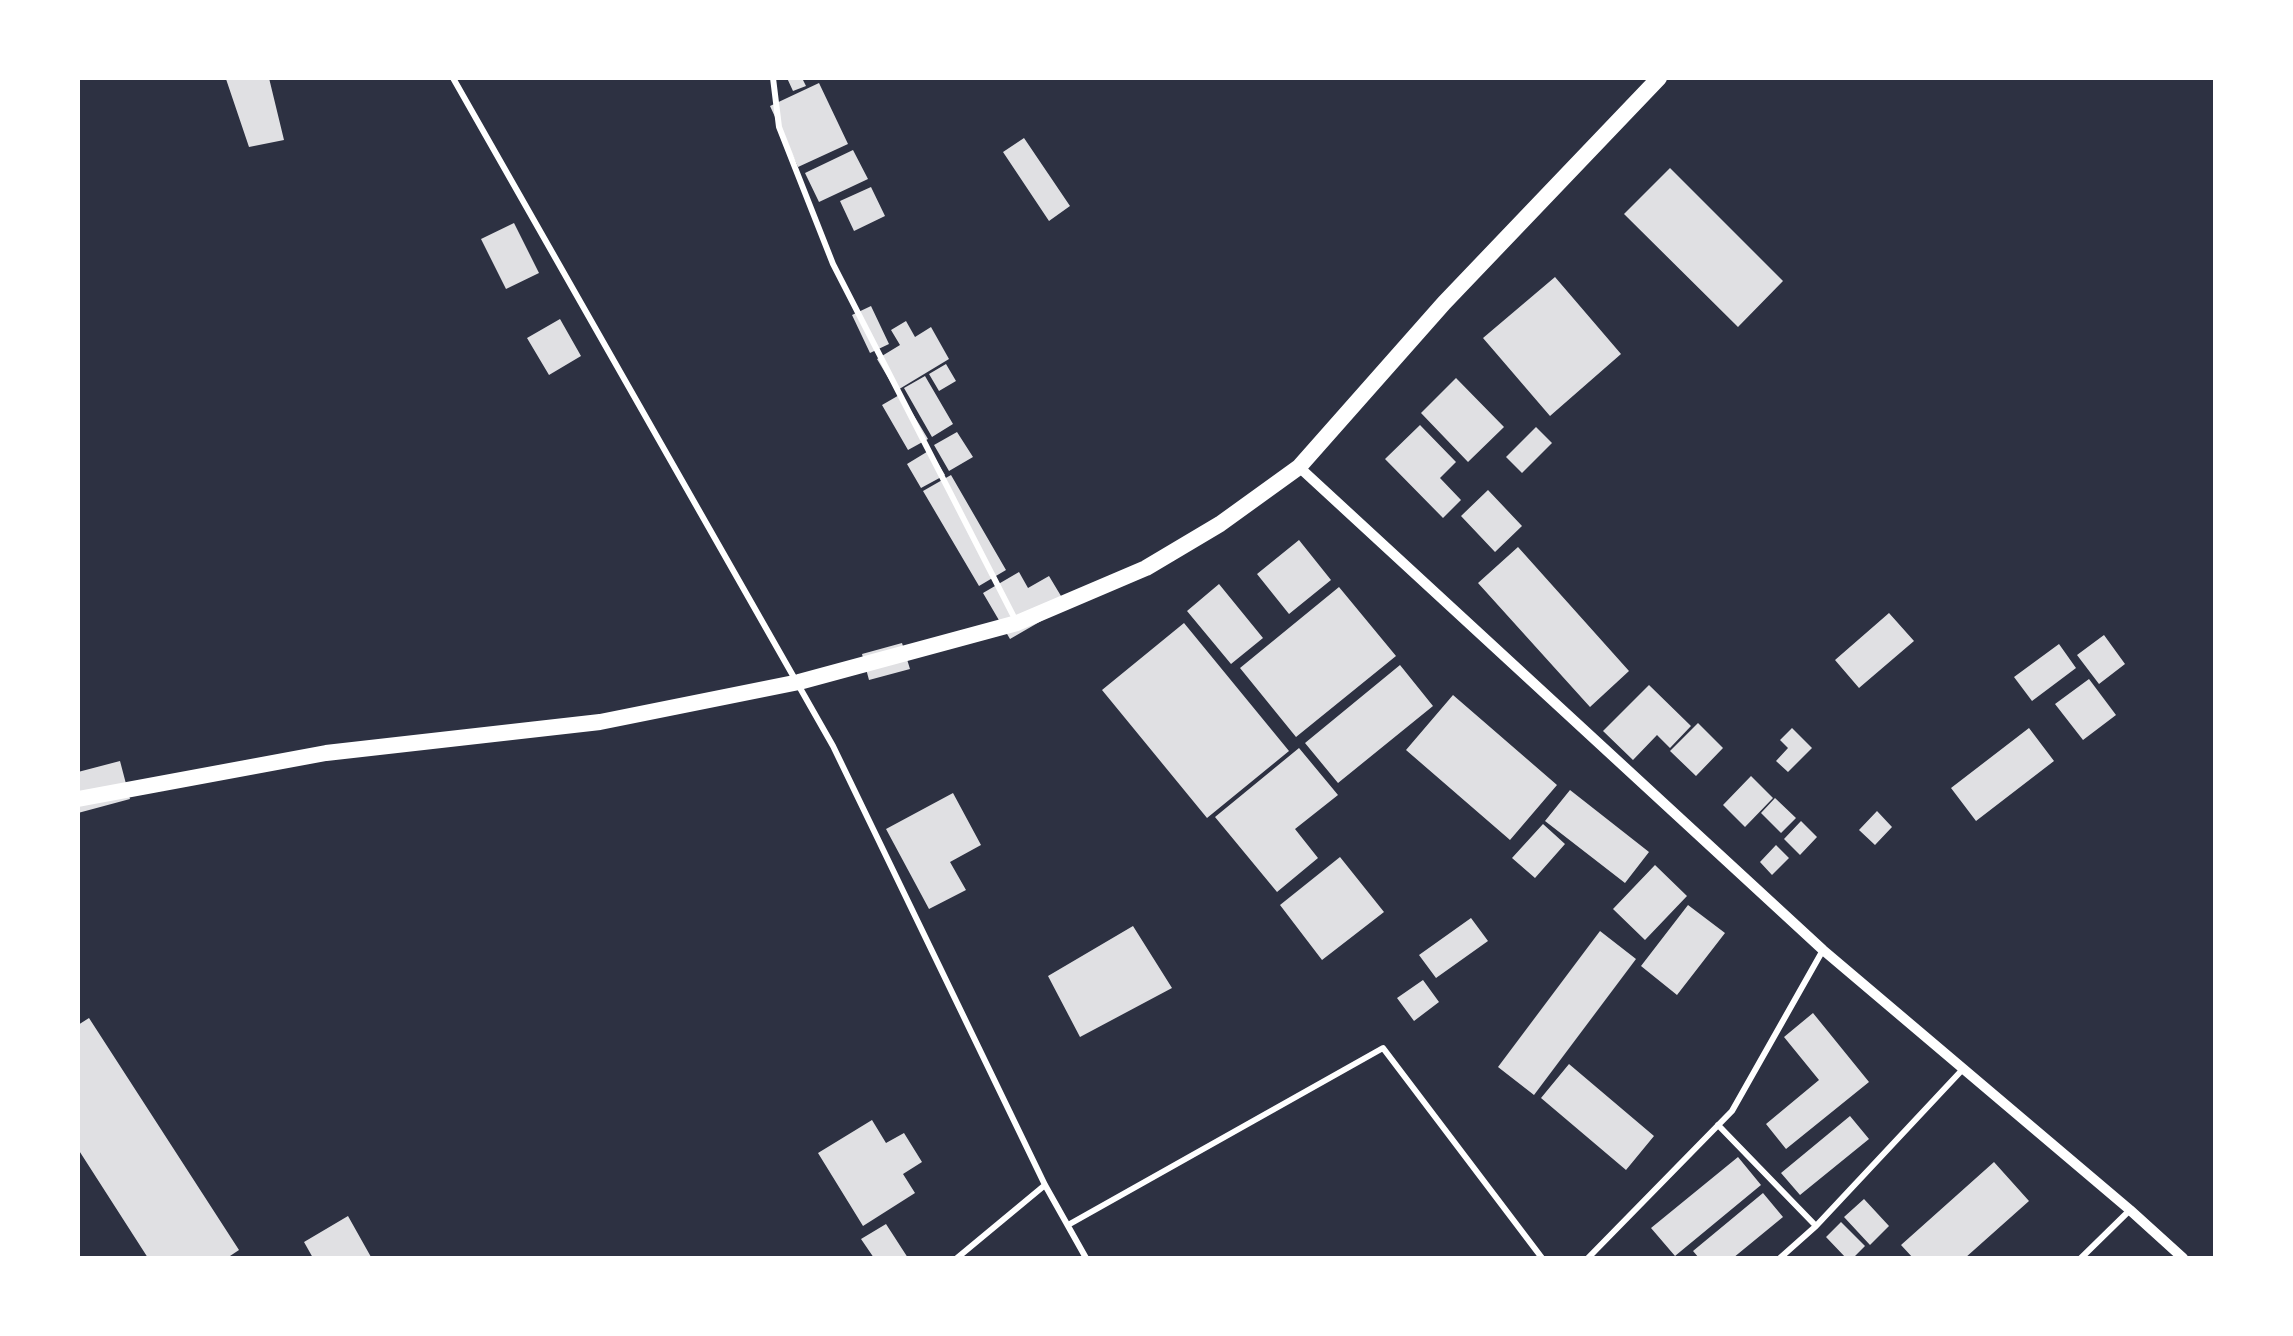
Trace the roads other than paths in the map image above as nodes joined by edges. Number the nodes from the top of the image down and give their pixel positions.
1 (453, 78) edge
2 (773, 78) edge
3 (1659, 78) edge
4 (1299, 467) junction
5 (1017, 623) junction
6 (799, 682) junction
7 (78, 799) edge
8 (1822, 950) junction
9 (1963, 1069) junction
10 (1718, 1125) junction
11 (1045, 1185) junction
12 (2130, 1210) junction
13 (1068, 1226) junction
14 (1816, 1226) junction
15 (957, 1258) edge
16 (1086, 1258) edge
17 (1542, 1258) edge
18 (1588, 1258) edge
19 (1780, 1258) edge
20 (2081, 1258) edge
21 (2183, 1258) edge

1 - 6 street
2 - 5 street
3 - 4 highway
4 - 5 highway
4 - 8 street
5 - 6 highway
6 - 7 highway
6 - 11 street
8 - 9 street
8 - 10 street
9 - 12 street
9 - 14 street
10 - 14 street
10 - 18 street
11 - 13 street
11 - 15 street
12 - 20 street
12 - 21 street
13 - 16 street
13 - 17 street
14 - 19 street

